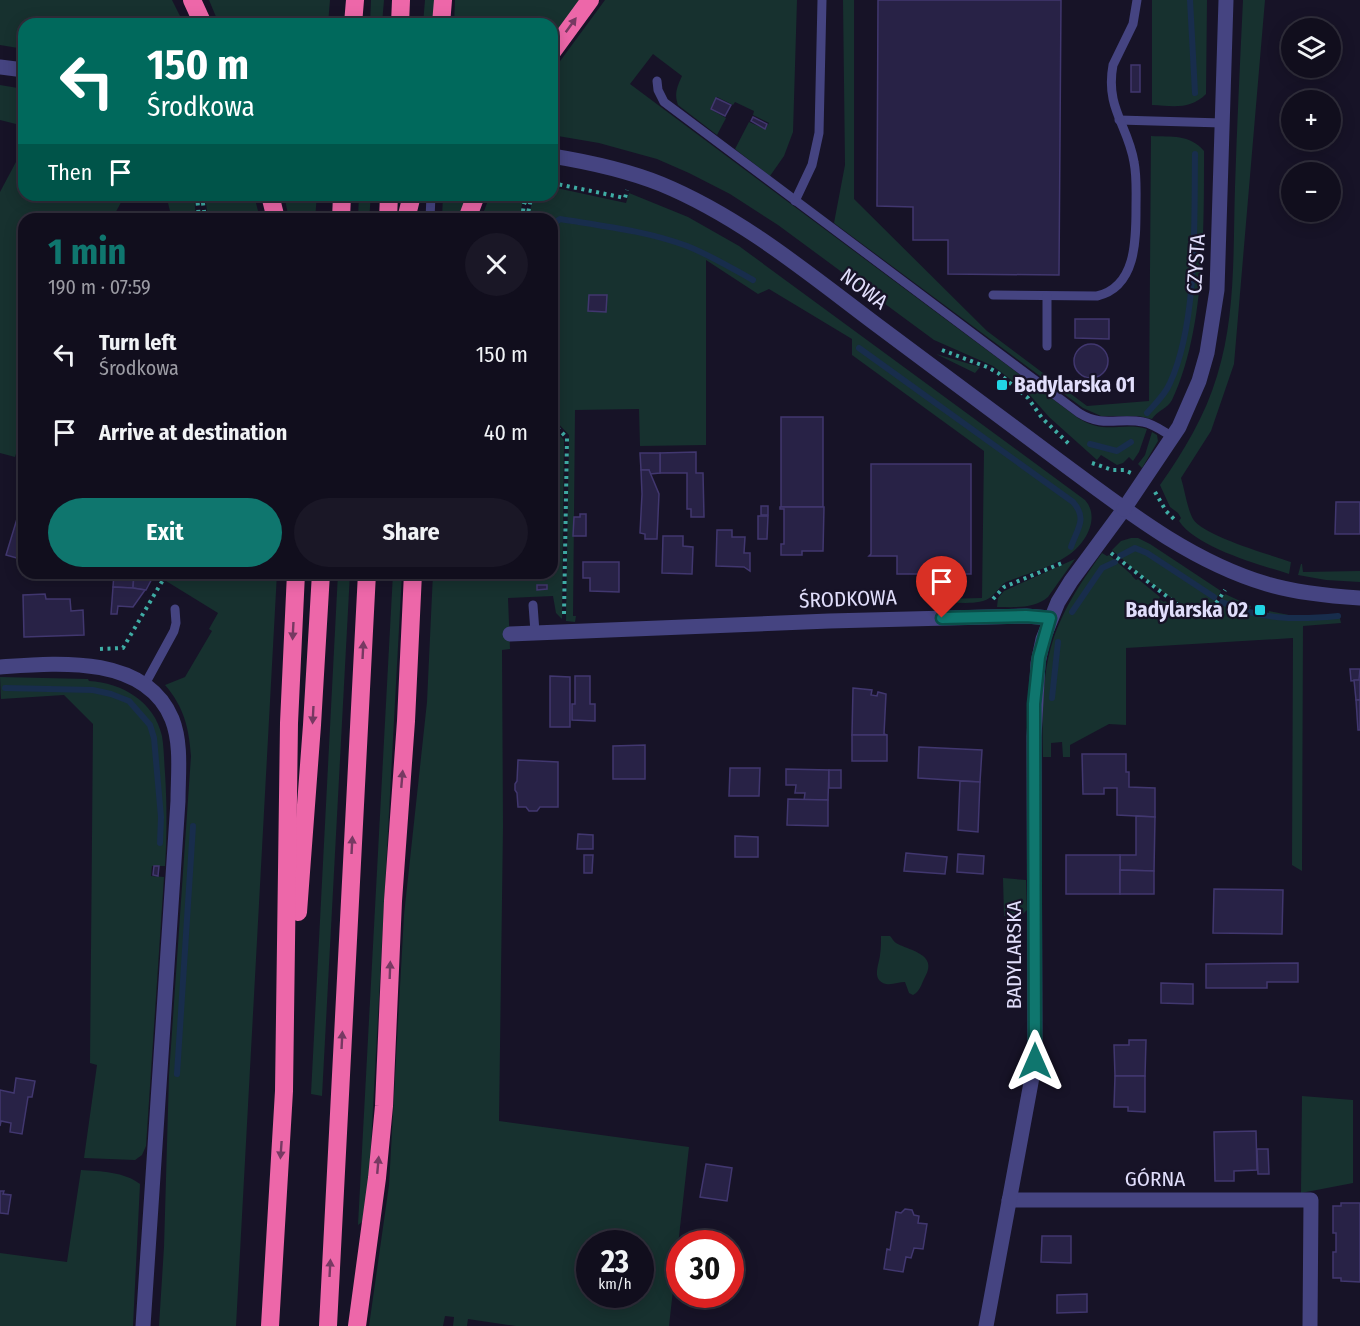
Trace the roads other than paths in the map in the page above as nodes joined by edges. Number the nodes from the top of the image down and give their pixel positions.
1 (192, 0) edge
2 (355, 0) edge
3 (401, 0) edge
4 (443, 0) edge
5 (590, 0) edge
6 (822, 0) edge
7 (1137, 0) edge
8 (1226, 0) edge
9 (201, 18) edge
10 (354, 18) edge
11 (400, 18) edge
12 (442, 18) edge
13 (558, 44) edge
14 (0, 67) edge
15 (18, 69) edge
16 (657, 81) dead end
17 (1119, 120) junction
18 (1222, 123) junction
19 (558, 157) edge
20 (795, 201) junction
21 (993, 295) dead end
22 (1047, 296) junction
23 (1047, 346) dead end
24 (1173, 437) junction
25 (1124, 509) junction
26 (296, 579) edge
27 (321, 579) edge
28 (367, 579) edge
29 (413, 579) edge
30 (1360, 598) edge
31 (533, 605) dead end
32 (175, 609) dead end
33 (1050, 618) junction
34 (535, 632) junction
35 (510, 634) dead end
36 (0, 667) edge
37 (144, 686) junction
38 (285, 1083) junction
39 (1009, 1200) junction
40 (143, 1326) edge
41 (270, 1326) edge
42 (328, 1326) edge
43 (357, 1326) edge
44 (987, 1326) edge
45 (1310, 1326) edge

1 - 9 highway
2 - 10 highway
3 - 11 highway
4 - 12 highway
13 -> 5 highway
6 - 20 lane
7 - 17 lane
8 - 18 street, CZYSTA
14 - 15 street
16 - 20 lane
17 - 18 lane
17 - 22 lane
18 - 24 street, CZYSTA
19 - 25 street, NOWA
20 - 24 lane
21 - 22 lane
22 - 23 lane
24 - 25 street, CZYSTA
25 - 30 street
25 - 33 street
26 -> 38 highway
27 -> 38 highway
42 -> 28 highway
43 -> 29 highway
31 - 34 lane
32 - 37 lane
33 - 34 street, ŚRODKOWA
33 - 39 street, BADYLARSKA
34 - 35 street, ŚRODKOWA
36 - 37 street
37 - 40 street
38 -> 41 highway
39 - 44 street, BADYLARSKA
39 - 45 street, GÓRNA

